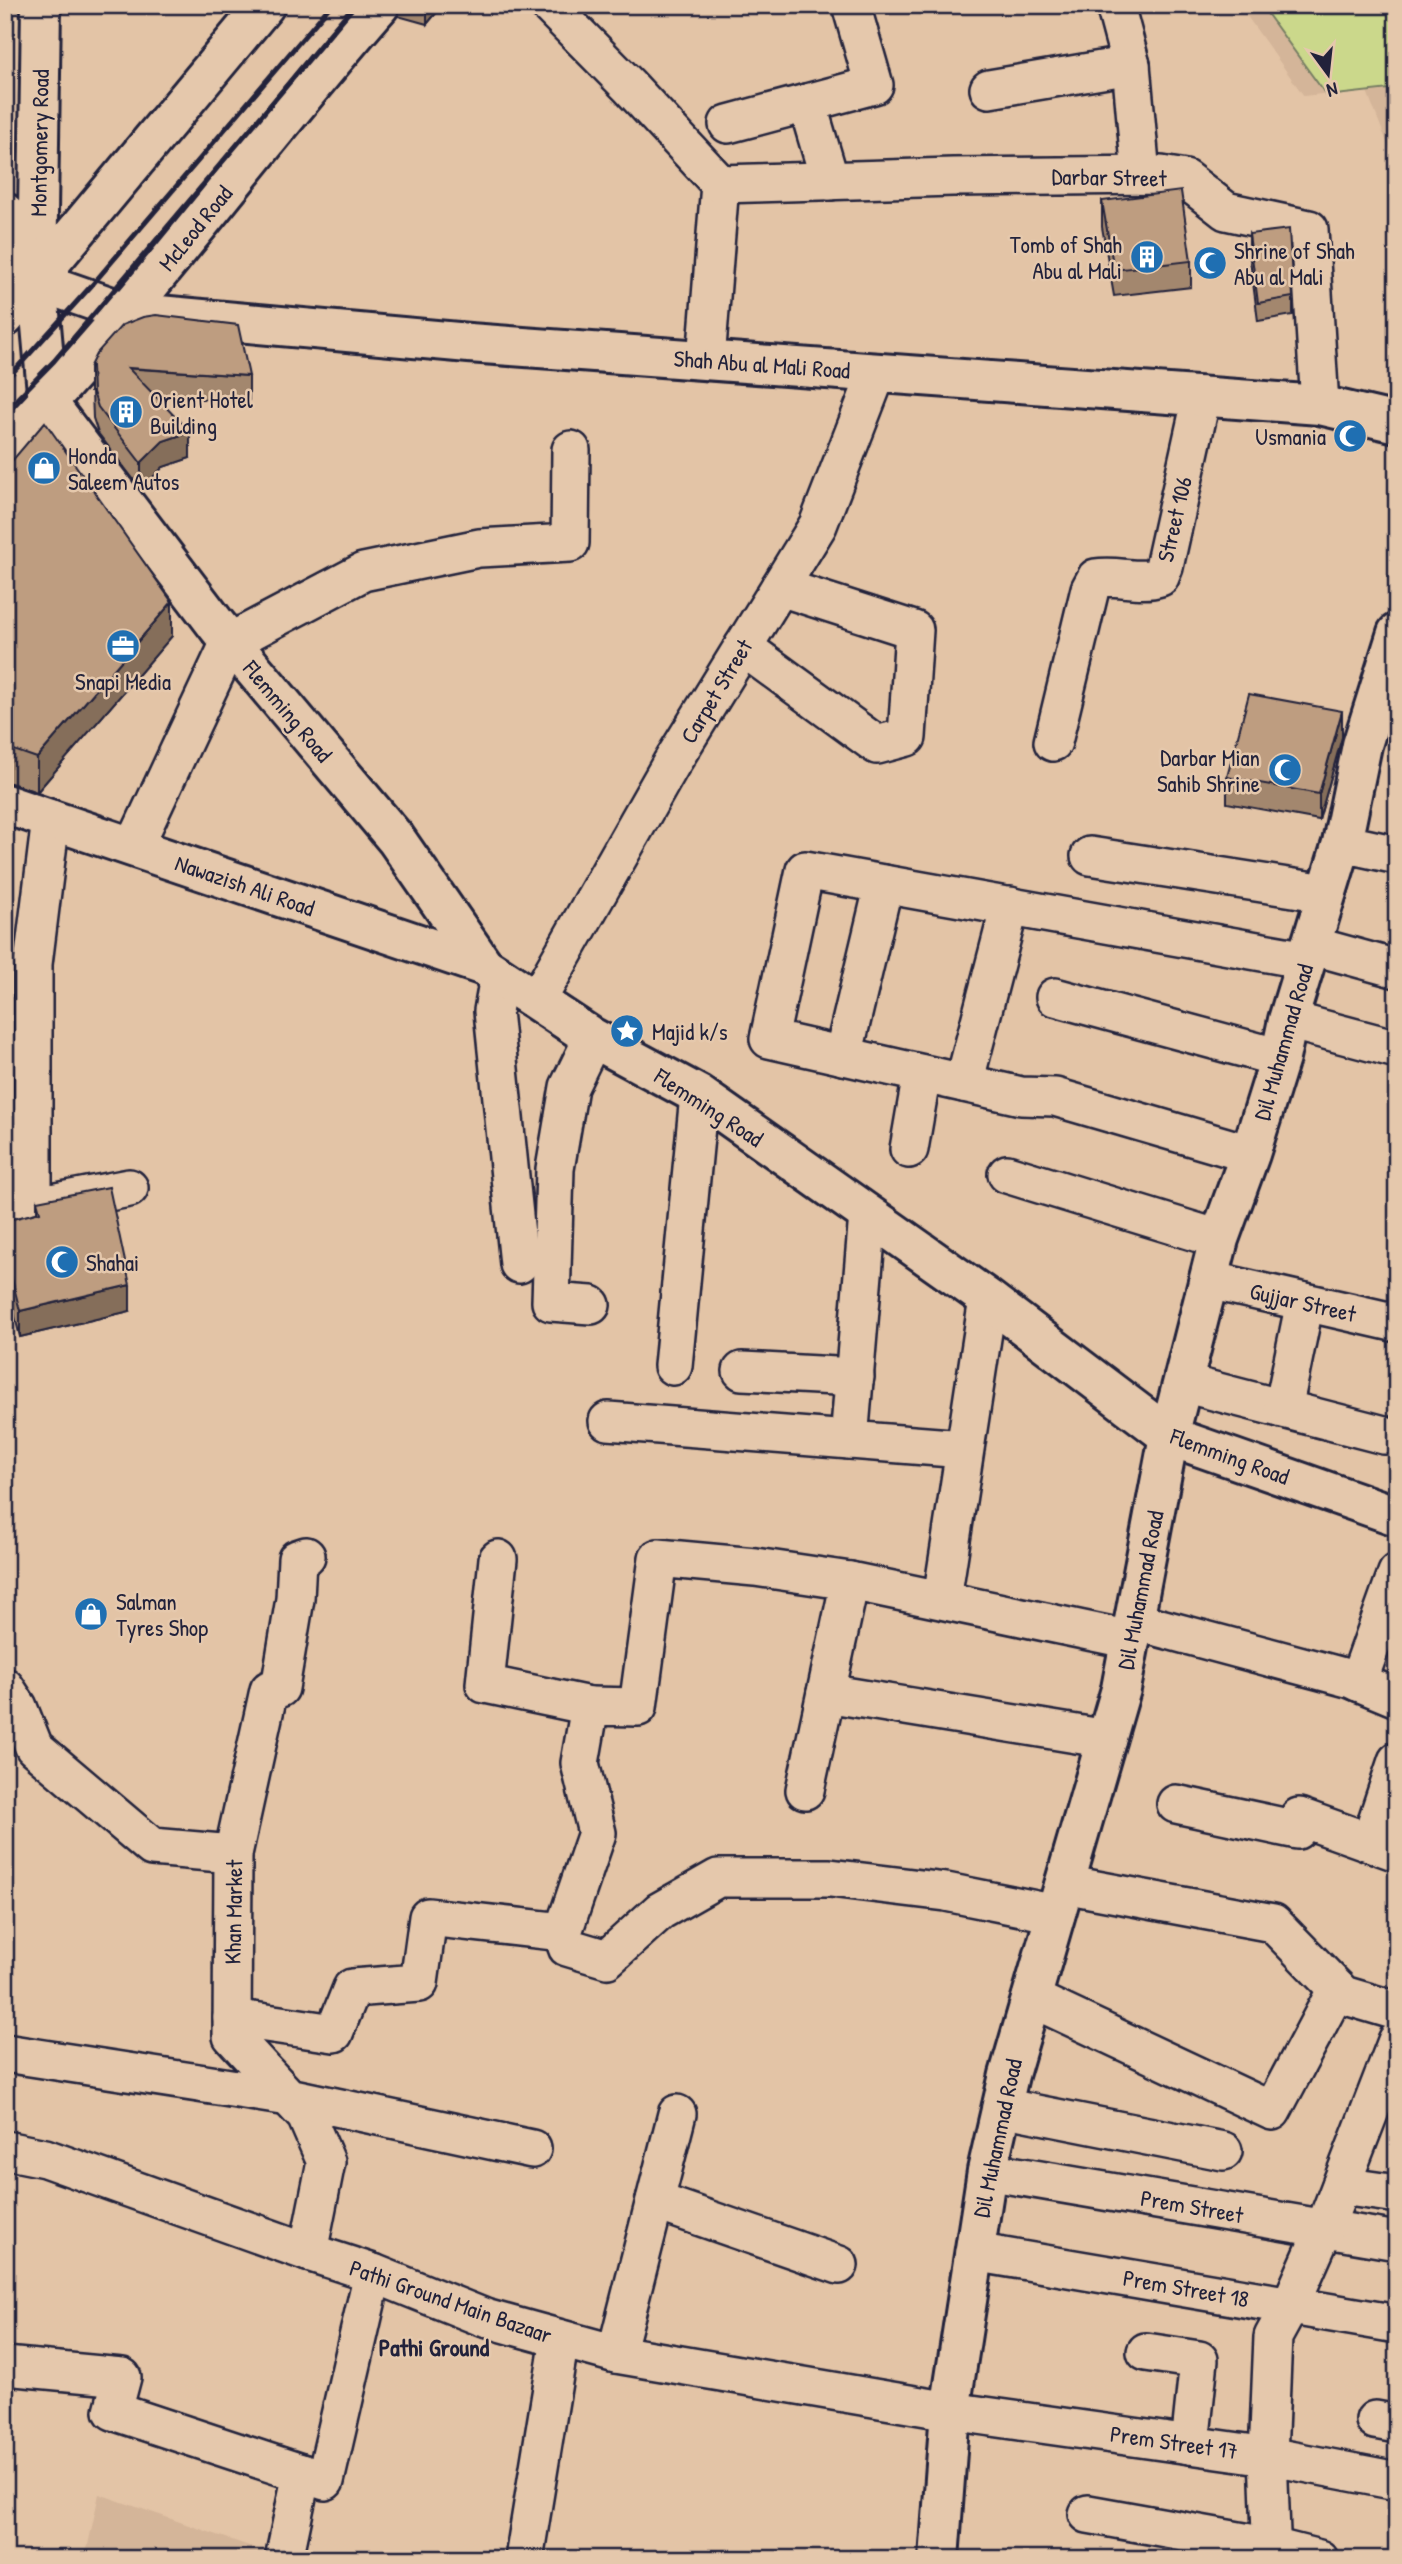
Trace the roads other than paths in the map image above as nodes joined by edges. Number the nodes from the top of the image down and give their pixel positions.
1 (41, 5) edge
2 (265, 5) edge
3 (380, 5) edge
4 (549, 5) edge
5 (851, 5) edge
6 (1115, 5) edge
7 (1131, 65) junction
8 (989, 89) dead end
9 (807, 103) junction
10 (728, 124) dead end
11 (1141, 175) junction
12 (830, 181) junction
13 (720, 184) junction
14 (5, 213) edge
15 (37, 281) junction
16 (126, 312) junction
17 (5, 317) edge
18 (706, 360) junction
19 (877, 373) junction
20 (1202, 396) junction
21 (48, 402) junction
22 (1320, 405) junction
23 (1397, 422) edge
24 (5, 446) edge
25 (571, 450) dead end
26 (780, 587) junction
27 (1397, 633) edge
28 (230, 642) junction
29 (743, 647) junction
30 (1053, 742) dead end
31 (5, 804) edge
32 (51, 819) junction
33 (1342, 843) junction
34 (134, 847) junction
35 (1397, 855) edge
36 (1090, 856) dead end
37 (884, 884) junction
38 (1326, 893) junction
39 (1010, 906) junction
40 (1308, 952) junction
41 (1397, 968) edge
42 (493, 972) junction
43 (1055, 997) dead end
44 (537, 1000) junction
45 (1288, 1020) junction
46 (593, 1038) junction
47 (1397, 1049) edge
48 (843, 1056) junction
49 (1280, 1058) junction
50 (922, 1074) junction
51 (964, 1083) junction
52 (699, 1095) junction
53 (909, 1149) dead end
54 (1250, 1154) junction
55 (1007, 1174) dead end
56 (129, 1188) dead end
57 (19, 1209) edge
58 (868, 1215) junction
59 (1219, 1239) junction
60 (519, 1264) dead end
61 (1209, 1280) junction
62 (988, 1298) junction
63 (1305, 1302) junction
64 (591, 1305) dead end
65 (1397, 1323) edge
66 (673, 1366) dead end
67 (742, 1371) dead end
68 (855, 1377) junction
69 (1182, 1383) junction
70 (1283, 1409) junction
71 (608, 1421) dead end
72 (1384, 1435) dead end
73 (1169, 1436) junction
74 (849, 1440) junction
75 (964, 1449) junction
76 (1397, 1516) edge
77 (306, 1556) dead end
78 (498, 1559) dead end
79 (1397, 1573) edge
80 (850, 1581) junction
81 (942, 1599) junction
82 (1133, 1631) junction
83 (1358, 1682) junction
84 (5, 1687) edge
85 (826, 1693) junction
86 (1397, 1698) edge
87 (590, 1706) junction
88 (1107, 1739) junction
89 (1397, 1761) edge
90 (805, 1790) dead end
91 (1176, 1804) dead end
92 (1384, 1847) edge
93 (233, 1854) junction
94 (1060, 1899) junction
95 (563, 1932) junction
96 (1337, 1989) junction
97 (1031, 1998) junction
98 (1397, 2011) edge
99 (232, 2018) junction
100 (1397, 2041) edge
101 (5, 2053) edge
102 (289, 2097) junction
103 (1001, 2106) junction
104 (677, 2114) dead end
105 (532, 2148) dead end
106 (5, 2150) edge
107 (1223, 2151) dead end
108 (987, 2171) junction
109 (1341, 2186) junction
110 (1397, 2194) edge
111 (655, 2201) junction
112 (1324, 2229) junction
113 (1397, 2241) edge
114 (308, 2252) junction
115 (974, 2252) junction
116 (839, 2265) dead end
117 (373, 2273) junction
118 (1290, 2306) junction
119 (1397, 2324) edge
120 (560, 2339) junction
121 (1146, 2352) dead end
122 (616, 2354) junction
123 (5, 2366) edge
124 (950, 2411) junction
125 (1190, 2445) junction
126 (1268, 2456) junction
127 (302, 2473) junction
128 (1397, 2481) edge
129 (1088, 2514) dead end
130 (1272, 2553) edge
131 (284, 2559) edge
132 (524, 2559) edge
133 (939, 2559) edge
134 (1319, 2559) edge

1 - 15 street, Montgomery Road
2 - 15 street
3 - 16 street, McLeod Road
4 - 13 street
5 - 9 street
6 - 7 street
7 - 8 street
7 - 11 street
9 - 10 street
9 - 12 street
11 - 12 street, Darbar Street
11 - 22 street, Darbar Street
12 - 13 street, Darbar Street
13 - 18 street
14 - 15 street
15 - 16 street, Shah Abu al Mali Road
15 - 17 street
15 - 21 street
16 - 18 street, Shah Abu al Mali Road
16 - 21 street, McLeod Road
18 - 19 street, Shah Abu al Mali Road
19 - 20 street, Shah Abu al Mali Road
19 - 26 street, Carpet Street
20 - 22 street, Shah Abu al Mali Road
20 - 30 street, Street 106
21 - 24 street, McLeod Road
21 - 28 street, Flemming Road
22 - 23 street, Shah Abu al Mali Road
25 - 28 street
26 - 29 street, Carpet Street
26 - 29 street
27 - 33 street, Dil Muhammad Road
28 - 34 street
28 - 42 street, Flemming Road
29 - 44 street, Carpet Street
31 - 32 street, Nawazish Ali Road
32 - 34 street, Nawazish Ali Road
32 - 57 street
33 - 35 street
33 - 38 street, Dil Muhammad Road
34 - 42 street, Nawazish Ali Road
36 - 38 street
37 - 39 street
37 - 48 street
37 - 48 street
38 - 40 street, Dil Muhammad Road
39 - 40 street
39 - 51 street
40 - 41 street
40 - 45 street, Dil Muhammad Road
42 - 44 street, Flemming Road
42 - 60 street
43 - 49 street
44 - 46 street, Flemming Road
45 - 47 street
45 - 49 street, Dil Muhammad Road
46 - 52 street, Flemming Road
46 - 64 street
48 - 50 street
49 - 54 street, Dil Muhammad Road
50 - 51 street
50 - 53 street
51 - 54 street
52 - 58 street, Flemming Road
52 - 66 street
54 - 59 street, Dil Muhammad Road
55 - 59 street
56 - 57 street
58 - 62 street, Flemming Road
58 - 68 street
59 - 61 street, Dil Muhammad Road
61 - 63 street, Gujjar Street
61 - 69 street, Dil Muhammad Road
62 - 73 street, Flemming Road
62 - 75 street
63 - 65 street, Gujjar Street
63 - 70 street
67 - 68 street
68 - 74 street
69 - 70 street
69 - 73 street, Dil Muhammad Road
70 - 72 street
71 - 74 street
73 - 76 street, Flemming Road
73 - 82 street, Dil Muhammad Road
74 - 75 street
75 - 81 street
77 - 93 street, Khan Market
78 - 87 street
79 - 83 street
80 - 81 street
80 - 85 street
80 - 87 street
81 - 82 street
82 - 83 street
82 - 88 street, Dil Muhammad Road
83 - 86 street
84 - 93 street
85 - 88 street
85 - 90 street
87 - 95 street
88 - 94 street, Dil Muhammad Road
89 - 92 street
91 - 92 street
93 - 99 street, Khan Market
94 - 95 street
94 - 96 street
94 - 97 street, Dil Muhammad Road
95 - 99 street
96 - 97 street
96 - 98 street
97 - 103 street, Dil Muhammad Road
99 - 102 street, Khan Market
100 - 109 street
101 - 102 street
102 - 105 street
102 - 114 street, Khan Market
103 - 107 street
103 - 108 street, Dil Muhammad Road
104 - 111 street
106 - 114 street, Pathi Ground Main Bazaar
108 - 112 street, Prem Street
108 - 115 street, Dil Muhammad Road
109 - 110 street
109 - 112 street
111 - 116 street
111 - 122 street
112 - 113 street, Prem Street
112 - 118 street
114 - 117 street, Pathi Ground Main Bazaar
115 - 118 street, Prem Street 18
115 - 124 street, Dil Muhammad Road
117 - 120 street, Pathi Ground Main Bazaar
117 - 127 street
118 - 119 street, Prem Street 18
118 - 126 street
120 - 122 street, Pathi Ground Main Bazaar
120 - 132 street
121 - 125 street
122 - 124 street, Pathi Ground Main Bazaar
123 - 127 street
124 - 125 street, Prem Street 17
124 - 133 street, Dil Muhammad Road
125 - 126 street, Prem Street 17
126 - 128 street, Prem Street 17
126 - 130 street
127 - 131 street
129 - 130 street
130 - 134 street

